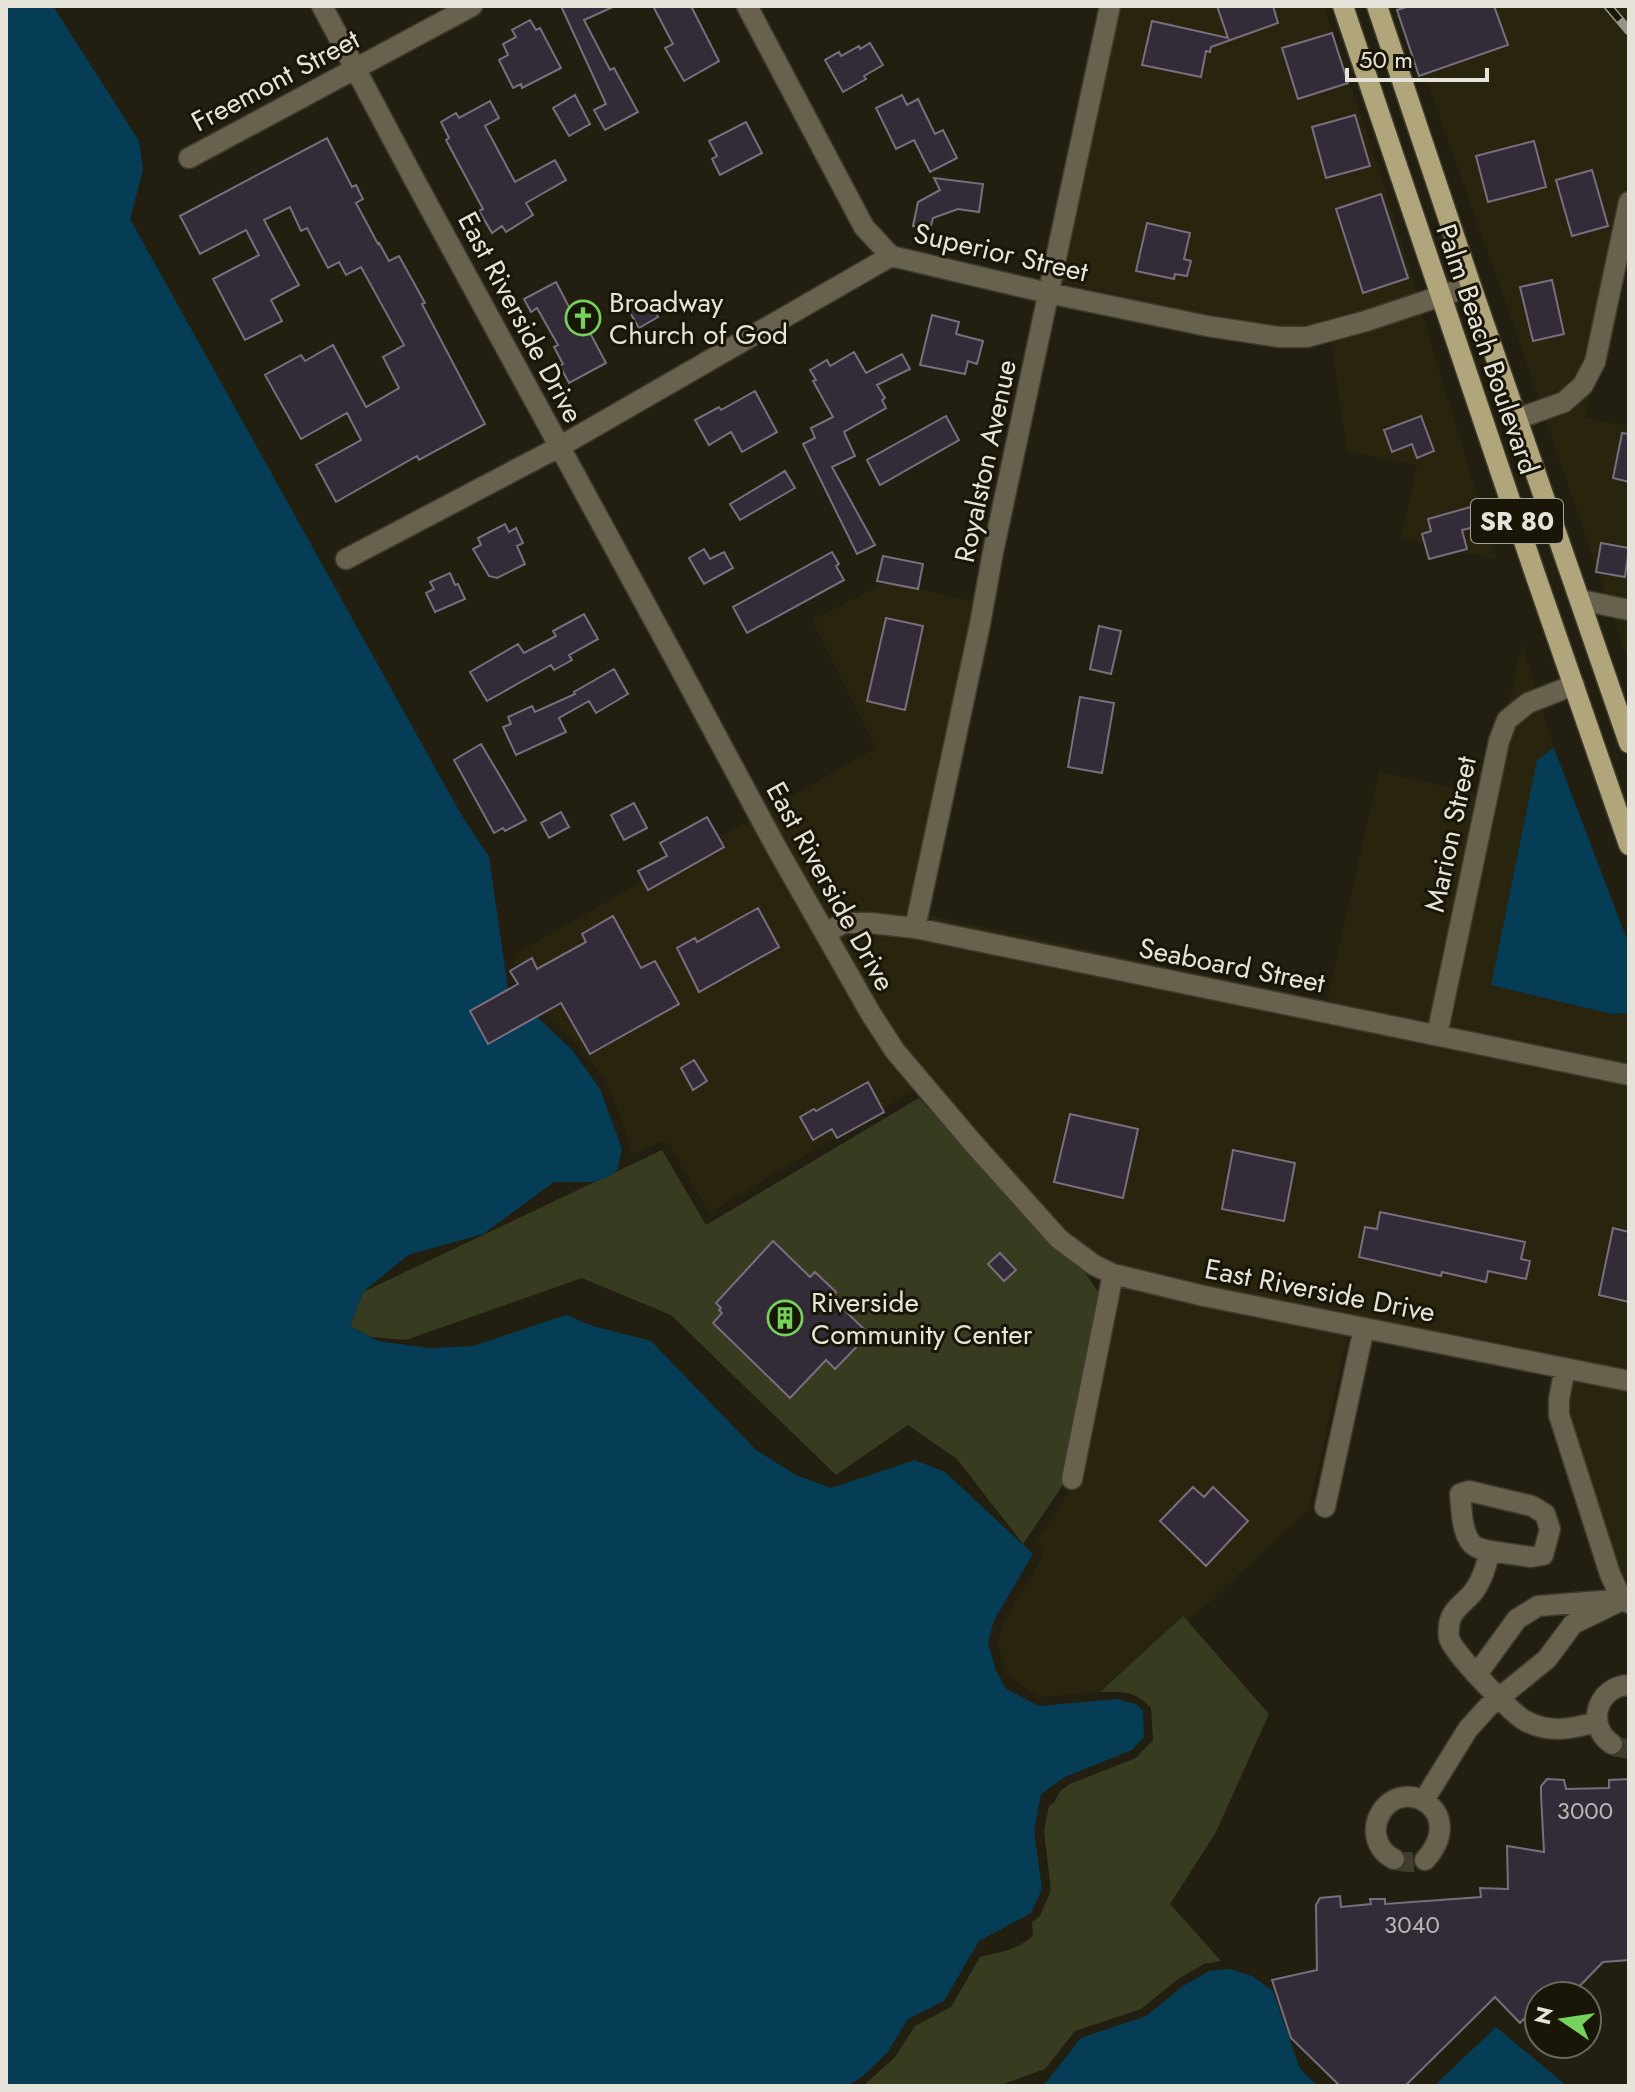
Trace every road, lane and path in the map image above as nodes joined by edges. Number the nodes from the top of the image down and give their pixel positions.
1 (322, 6) edge
2 (472, 6) edge
3 (747, 6) edge
4 (1110, 6) edge
5 (1343, 6) edge
6 (1377, 6) edge
7 (356, 68) junction
8 (189, 158) dead end
9 (1628, 214) edge
10 (891, 256) junction
11 (1471, 286) junction
12 (1048, 293) junction
13 (1441, 298) junction
14 (1517, 419) junction
15 (559, 447) junction
16 (346, 559) dead end
17 (1581, 600) junction
18 (1629, 610) edge
19 (1574, 685) junction
20 (1629, 743) edge
21 (1629, 842) edge
22 (915, 928) junction
23 (825, 933) junction
24 (1437, 1035) junction
25 (1629, 1075) edge
26 (1113, 1274) junction
27 (1364, 1328) junction
28 (1565, 1368) junction
29 (1629, 1381) edge
30 (1072, 1479) dead end
31 (1325, 1507) dead end
32 (1490, 1551) junction
33 (1626, 1601) edge
34 (1477, 1674) junction
35 (1629, 1685) edge
36 (1499, 1698) junction
37 (1596, 1722) junction
38 (1612, 1744) tunnel mouth
39 (1424, 1800) junction
40 (1394, 1859) dead end
41 (1425, 1860) dead end

1 - 7 street, East Riverside Drive
2 - 7 street, Freemont Street
3 - 10 street
4 - 12 street, Royalston Avenue
5 - 13 main road, Palm Beach Boulevard / SR 80
6 - 11 main road, Palm Beach Boulevard / SR 80
7 - 8 street, Freemont Street
7 - 15 street, East Riverside Drive
9 - 14 street
10 - 12 street, Superior Street
10 - 15 street, Superior Street
11 - 13 street, Superior Street
11 - 14 main road, Palm Beach Boulevard / SR 80
12 - 13 street, Superior Street
12 - 22 street, Royalston Avenue
13 - 19 main road, Palm Beach Boulevard / SR 80
14 - 17 main road, Palm Beach Boulevard / SR 80
15 - 16 street, Superior Street
15 - 23 street, East Riverside Drive
17 - 18 street
17 - 20 main road, Palm Beach Boulevard / SR 80
19 - 21 main road, Palm Beach Boulevard / SR 80
19 - 24 street, Marion Street
22 - 23 street, Seaboard Street
22 - 24 street, Seaboard Street
23 - 26 street, East Riverside Drive
24 - 25 street, Seaboard Street
26 - 27 street, East Riverside Drive
26 - 30 street
27 - 28 street, East Riverside Drive
27 - 31 street
28 - 29 street, East Riverside Drive
28 - 33 street
32 - 32 street
32 - 34 street
33 - 34 street
33 - 36 street
34 - 36 street
35 - 37 street
36 - 37 street
36 - 39 street
37 - 38 street
39 - 40 street
39 - 41 street

